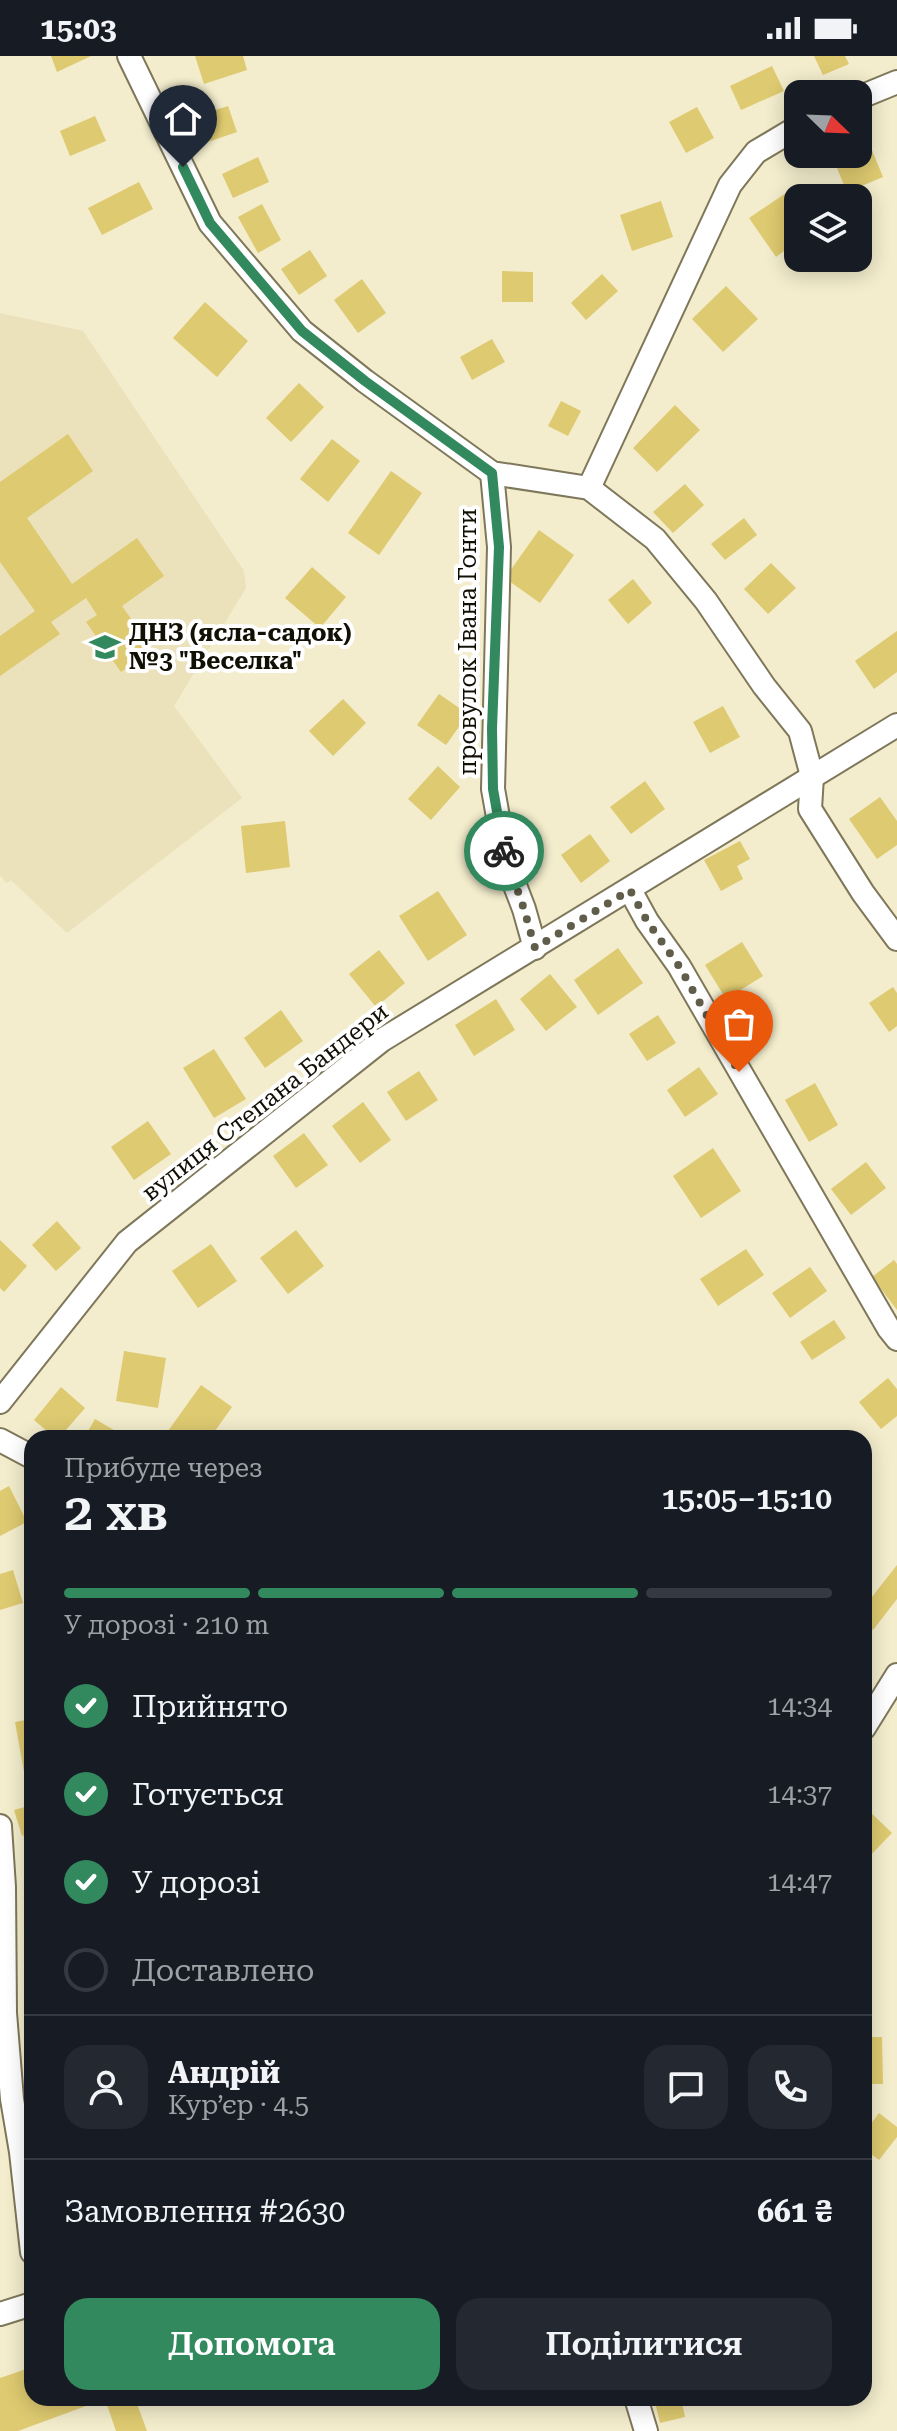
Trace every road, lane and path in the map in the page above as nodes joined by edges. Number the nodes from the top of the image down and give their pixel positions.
1 (129, 56) edge
2 (897, 82) edge
3 (872, 92) edge
4 (784, 135) edge
5 (492, 473) junction
6 (589, 488) junction
7 (897, 725) edge
8 (812, 776) junction
9 (630, 890) junction
10 (897, 939) edge
11 (535, 948) junction
12 (897, 1339) edge
13 (0, 1402) edge
14 (0, 1440) edge
15 (24, 1453) edge
16 (897, 1675) edge
17 (872, 1710) edge
18 (0, 1826) edge
19 (24, 2179) edge
20 (24, 2306) edge
21 (0, 2314) edge
22 (638, 2406) edge
23 (646, 2431) edge

1 - 5 street
2 - 3 street
4 - 6 street
5 - 6 street
5 - 11 street, провулок Івана Гонти
6 - 8 street
7 - 8 street, вулиця Степана Бандери
8 - 9 street, вулиця Степана Бандери
8 - 10 street
9 - 11 street, вулиця Степана Бандери
9 - 12 street
11 - 13 street, вулиця Степана Бандери
14 - 15 street
16 - 17 street
18 - 19 street
20 - 21 street
22 - 23 street

